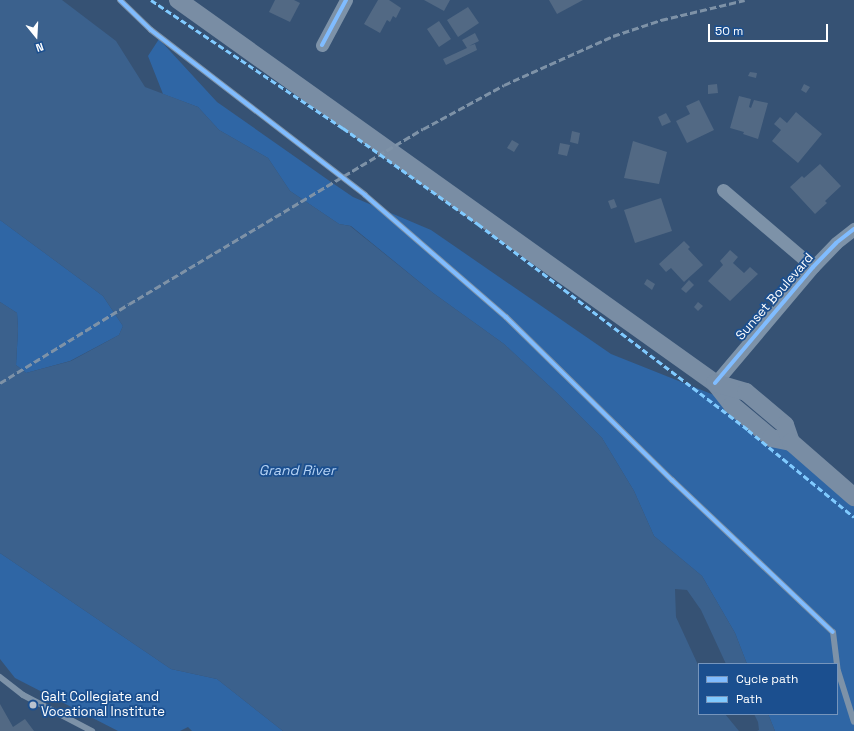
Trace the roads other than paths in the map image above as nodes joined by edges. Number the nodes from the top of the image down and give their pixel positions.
1 (120, 0) edge
2 (178, 0) edge
3 (346, 0) edge
4 (322, 45) dead end
5 (723, 190) dead end
6 (854, 229) edge
7 (814, 267) junction
8 (715, 383) junction
9 (854, 497) edge
10 (837, 663) edge
11 (838, 671) edge
12 (0, 677) edge
13 (854, 722) edge
14 (92, 731) edge

1 - 10 lane
2 - 8 main road
3 - 4 street
5 - 7 street
6 - 7 street, Sunset Boulevard
7 - 8 street, Sunset Boulevard
8 - 9 main road
11 - 13 lane
12 - 14 lane

